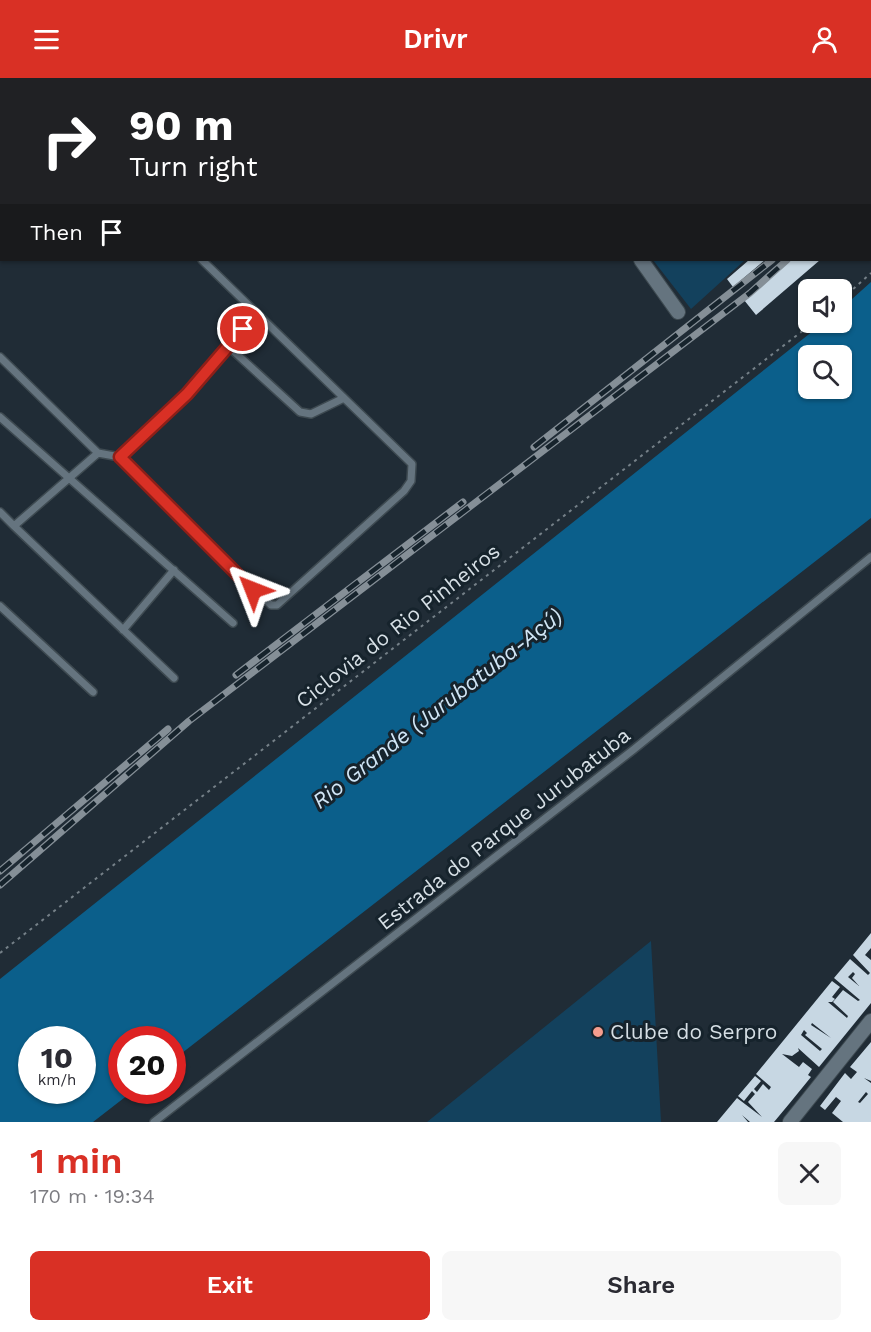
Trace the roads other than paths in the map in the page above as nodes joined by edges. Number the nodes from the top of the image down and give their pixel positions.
1 (203, 261) edge
2 (642, 261) edge
3 (256, 312) junction
4 (678, 312) dead end
5 (229, 347) junction
6 (0, 357) edge
7 (344, 398) junction
8 (0, 417) edge
9 (98, 453) junction
10 (120, 457) junction
11 (70, 477) junction
12 (0, 512) edge
13 (14, 526) junction
14 (871, 557) edge
15 (174, 570) junction
16 (0, 606) edge
17 (233, 622) dead end
18 (123, 630) junction
19 (174, 678) dead end
20 (93, 692) dead end
21 (871, 1022) edge
22 (153, 1122) edge
23 (790, 1122) edge

1 - 3 lane
2 - 4 street
3 - 5 lane
3 - 7 lane
5 - 7 lane
5 - 10 lane
6 - 9 lane
7 - 10 lane
8 - 11 lane
9 - 10 lane
9 - 11 lane
11 - 13 lane
11 - 15 lane
12 - 13 lane
13 - 18 lane
14 - 22 lane, Estrada do Parque Jurubatuba
15 - 17 lane
15 - 18 lane
16 - 20 lane
18 - 19 lane
21 - 23 street

